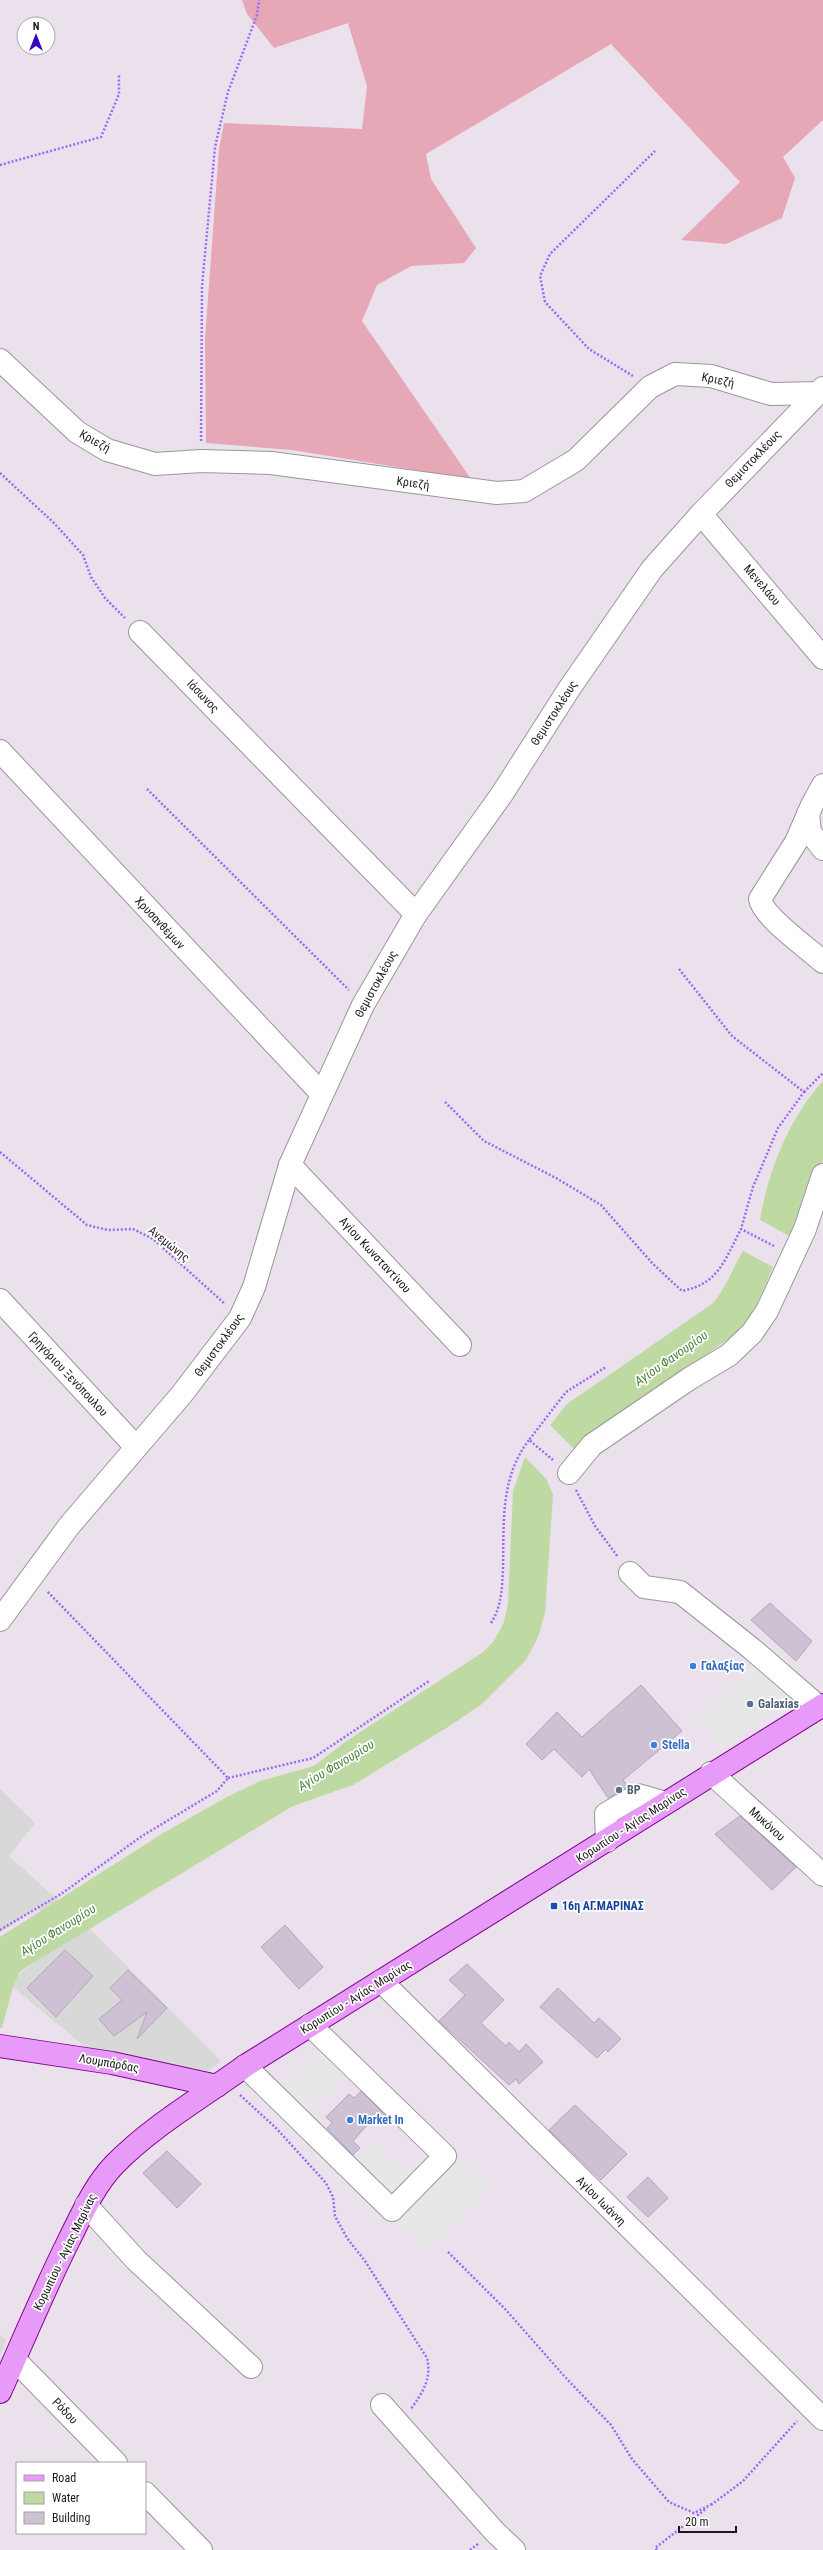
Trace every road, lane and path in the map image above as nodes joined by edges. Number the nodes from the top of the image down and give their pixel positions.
1 (259, 0) edge
2 (120, 76) dead end
3 (655, 151) dead end
4 (0, 165) edge
5 (0, 360) edge
6 (650, 387) junction
7 (821, 391) edge
8 (201, 461) junction
9 (0, 473) edge
10 (701, 514) junction
11 (140, 632) joint
12 (823, 658) edge
13 (0, 751) edge
14 (823, 785) edge
15 (147, 788) dead end
16 (808, 814) junction
17 (823, 849) edge
18 (416, 914) junction
19 (823, 962) edge
20 (678, 969) dead end
21 (363, 1005) junction
22 (823, 1073) edge
23 (804, 1092) junction
24 (321, 1093) junction
25 (445, 1102) dead end
26 (0, 1152) edge
27 (290, 1165) junction
28 (823, 1175) edge
29 (741, 1229) junction
30 (793, 1255) junction
31 (0, 1300) edge
32 (240, 1318) junction
33 (460, 1345) dead end
34 (606, 1367) dead end
35 (529, 1440) junction
36 (136, 1447) junction
37 (570, 1474) junction
38 (630, 1573) joint
39 (32, 1575) junction
40 (0, 1620) edge
41 (491, 1623) dead end
42 (429, 1681) dead end
43 (821, 1706) edge
44 (711, 1773) junction
45 (228, 1778) junction
46 (823, 1875) edge
47 (0, 1930) edge
48 (380, 1982) junction
49 (310, 2025) junction
50 (0, 2046) edge
51 (230, 2077) junction
52 (86, 2205) junction
53 (448, 2252) dead end
54 (14, 2360) junction
55 (251, 2367) dead end
56 (0, 2392) edge
57 (382, 2405) dead end
58 (816, 2413) edge
59 (399, 2426) junction
60 (115, 2462) edge
61 (146, 2494) edge
62 (712, 2504) junction
63 (201, 2550) edge
64 (514, 2550) edge
65 (657, 2550) edge

1 - 8 path
2 - 4 path
3 - 6 path
5 - 8 street, Κριεζή
6 - 7 street, Κριεζή
6 - 8 street, Κριεζή
7 - 10 street, Θεμιστοκλέους
9 - 11 path
10 - 12 street, Μενελάου
10 - 18 street, Θεμιστοκλέους
11 - 18 street, Ιάσωνος
13 - 24 street, Χρυσανθέμων
14 - 16 street
15 - 21 path
16 - 17 street
16 - 19 street
18 - 21 street, Θεμιστοκλέους
20 - 23 path
21 - 24 street, Θεμιστοκλέους
22 - 23 path
23 - 29 path
24 - 27 street, Θεμιστοκλέους
25 - 29 path
26 - 32 path, Ανεμώνης
27 - 32 street, Θεμιστοκλέους
27 - 33 street, Αγίου Κωνσταντίνου
28 - 30 street
29 - 30 path
30 - 37 street
31 - 36 street, Γρηγόριου Ξενόπουλου
32 - 36 street, Θεμιστοκλέους
34 - 35 path
35 - 37 path
35 - 41 path
36 - 39 street, Θεμιστοκλέους
37 - 38 path
38 - 43 street
39 - 40 street, Θεμιστοκλέους
39 - 45 path
42 - 45 path
43 - 44 main road, Κορωπίου - Αγίας Μαρίνας
44 - 46 street, Μυκόνου
44 - 48 main road, Κορωπίου - Αγίας Μαρίνας
45 - 47 path
48 - 49 main road, Κορωπίου - Αγίας Μαρίνας
48 - 58 street, Αγίου Ιωάννη
49 - 51 main road, Κορωπίου - Αγίας Μαρίνας
49 - 51 street
50 - 51 main road, Λουμπάρδας
51 - 52 main road, Κορωπίου - Αγίας Μαρίνας
51 - 59 path
52 - 54 main road, Κορωπίου - Αγίας Μαρίνας
52 - 55 street
53 - 62 path
54 - 56 main road, Κορωπίου - Αγίας Μαρίνας
54 - 60 street, Ρόδου
57 - 59 street
58 - 62 path
59 - 64 street
61 - 63 street
62 - 65 path

